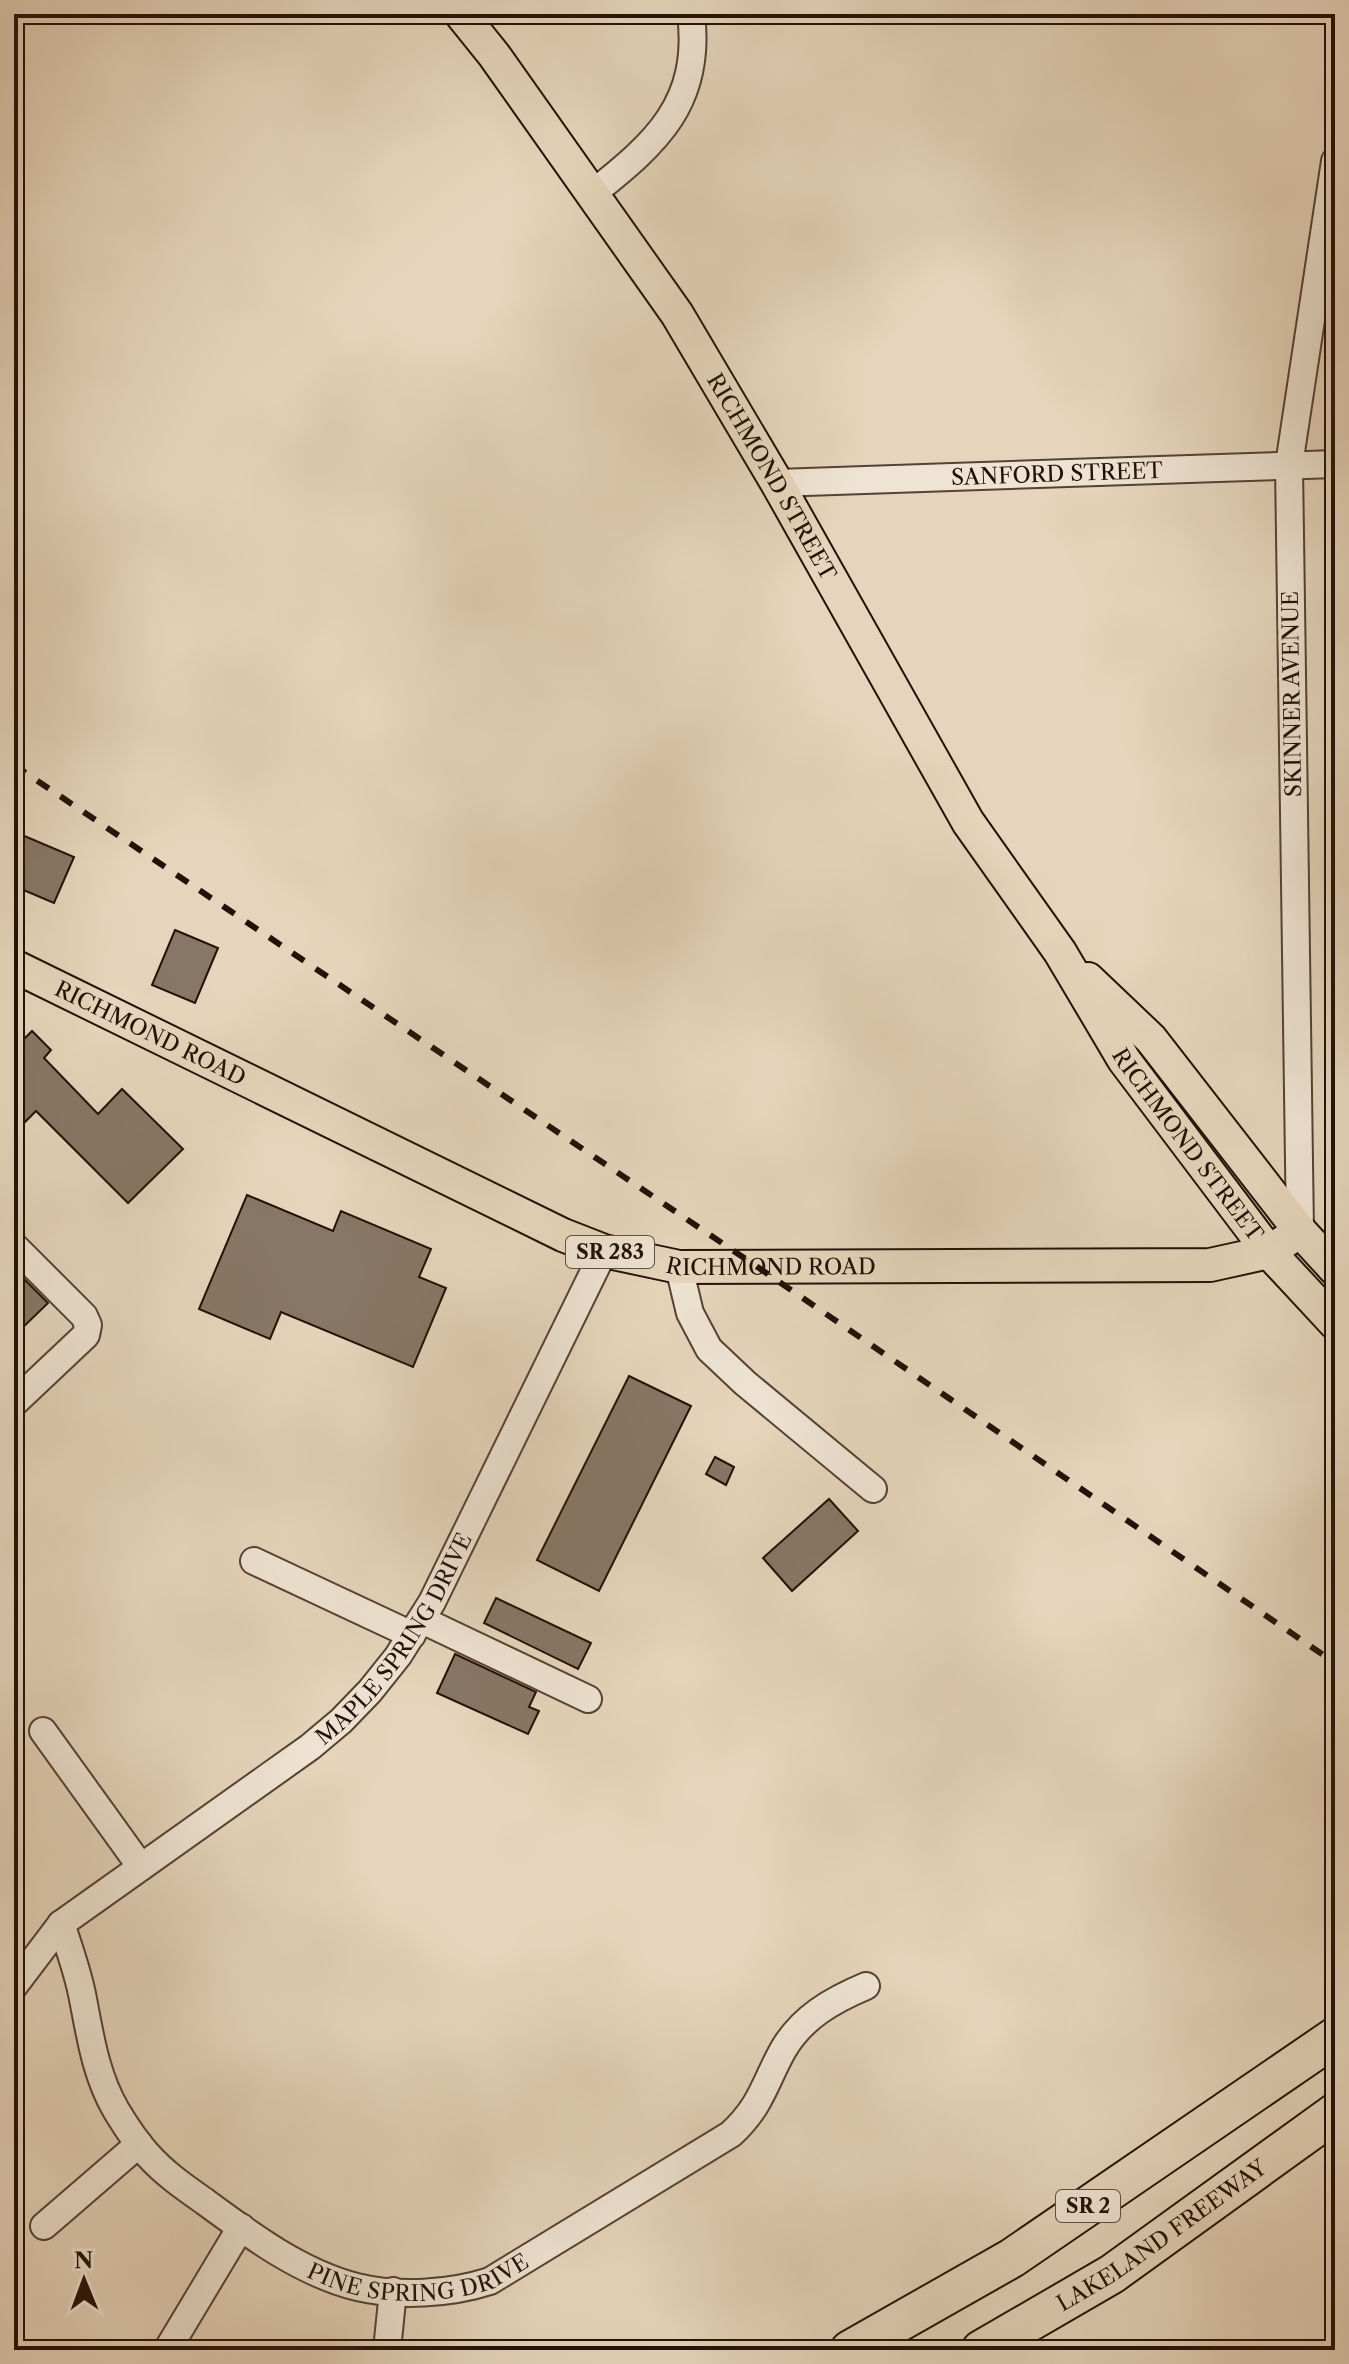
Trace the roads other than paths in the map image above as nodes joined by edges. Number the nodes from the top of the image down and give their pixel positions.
1 (461, 14) edge
2 (691, 14) edge
3 (1335, 161) edge
4 (593, 193) junction
5 (1335, 464) edge
6 (1289, 465) junction
7 (777, 483) junction
8 (1060, 952) junction
9 (14, 966) edge
10 (1300, 1231) junction
11 (14, 1246) edge
12 (604, 1251) junction
13 (1269, 1252) junction
14 (679, 1267) junction
15 (1335, 1269) edge
16 (1335, 1323) edge
17 (14, 1403) edge
18 (873, 1489) dead end
19 (254, 1561) dead end
20 (417, 1628) junction
21 (588, 1699) dead end
22 (43, 1731) dead end
23 (141, 1867) junction
24 (61, 1924) junction
25 (14, 1986) edge
26 (866, 1986) dead end
27 (1335, 2037) edge
28 (1335, 2113) edge
29 (139, 2144) junction
30 (44, 2226) dead end
31 (241, 2227) junction
32 (393, 2291) junction
33 (169, 2347) dead end
34 (387, 2350) edge
35 (850, 2350) edge
36 (981, 2350) edge

1 - 4 main road, RICHMOND STREET
2 - 4 street
3 - 6 street, SKINNER AVENUE
4 - 7 main road, RICHMOND STREET
5 - 6 street, SANFORD STREET
6 - 7 street, SANFORD STREET
6 - 10 street, SKINNER AVENUE
7 - 8 main road, RICHMOND STREET
8 - 10 main road, RICHMOND STREET
8 - 13 main road, RICHMOND STREET
9 - 12 main road, RICHMOND ROAD / SR 283
10 - 13 main road, RICHMOND ROAD / SR 283
10 - 15 main road, RICHMOND STREET
11 - 17 street
12 - 14 main road, RICHMOND ROAD / SR 283
12 - 20 street, MAPLE SPRING DRIVE
13 - 14 main road, RICHMOND ROAD / SR 283
13 - 16 main road, RICHMOND STREET
14 - 18 street
19 - 20 street
20 - 21 street
20 - 23 street, MAPLE SPRING DRIVE
22 - 23 street
23 - 24 street, MAPLE SPRING DRIVE
24 - 25 street, MAPLE SPRING DRIVE
24 - 29 street, PINE SPRING DRIVE
26 - 32 street, PINE SPRING DRIVE
27 - 35 highway, SR 2
28 - 36 highway, LAKELAND FREEWAY
29 - 30 street
29 - 31 street, PINE SPRING DRIVE
31 - 32 street, PINE SPRING DRIVE
31 - 33 street
32 - 34 street

